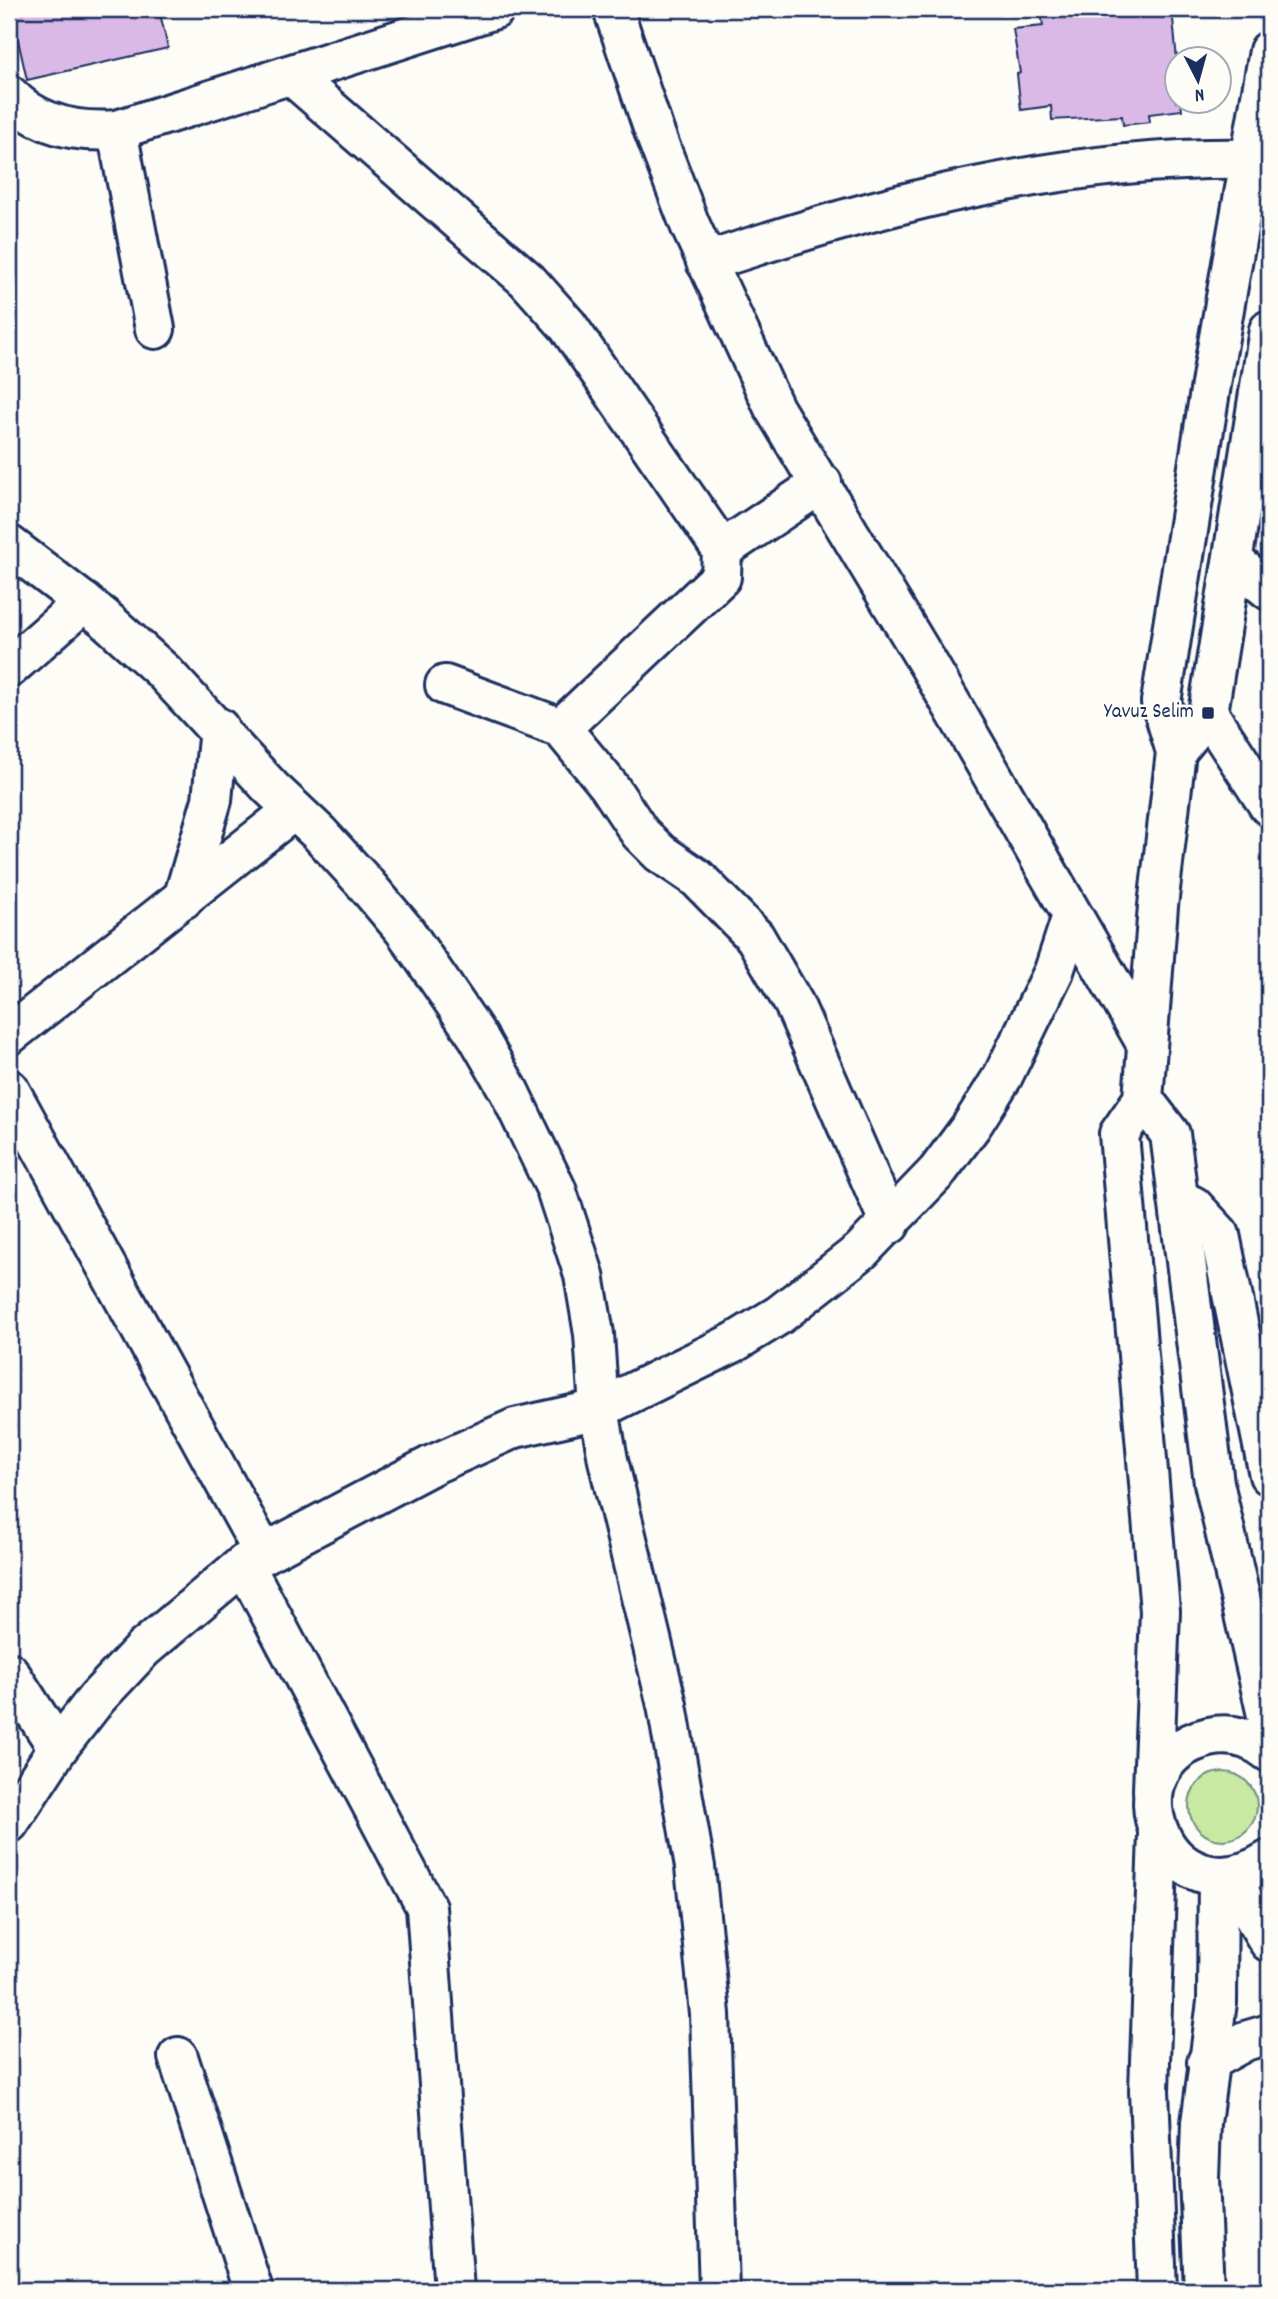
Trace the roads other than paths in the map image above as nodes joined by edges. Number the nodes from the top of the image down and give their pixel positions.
1 (495, 9) edge
2 (613, 9) edge
3 (1269, 51) edge
4 (292, 76) junction
5 (9, 95) edge
6 (117, 130) junction
7 (1251, 159) junction
8 (706, 262) junction
9 (155, 329) dead end
10 (1269, 330) edge
11 (1262, 428) edge
12 (822, 483) junction
13 (9, 545) edge
14 (722, 550) junction
15 (1233, 561) junction
16 (1269, 590) edge
17 (84, 602) junction
18 (9, 668) edge
19 (445, 685) dead end
20 (1208, 713) junction
21 (219, 728) junction
22 (561, 728) junction
23 (1176, 752) junction
24 (1269, 806) edge
25 (294, 810) junction
26 (183, 899) junction
27 (1072, 916) junction
28 (9, 1035) edge
29 (1146, 1043) junction
30 (9, 1089) edge
31 (1143, 1099) junction
32 (1178, 1199) junction
33 (890, 1224) junction
34 (599, 1409) junction
35 (1269, 1475) edge
36 (254, 1559) junction
37 (9, 1672) edge
38 (1269, 1724) edge
39 (58, 1748) junction
40 (1269, 1752) edge
41 (1153, 1790) junction
42 (9, 1823) edge
43 (1157, 1834) junction
44 (1269, 1860) edge
45 (1224, 1876) junction
46 (1269, 1941) edge
47 (1269, 2034) edge
48 (178, 2057) dead end
49 (1207, 2062) junction
50 (253, 2290) edge
51 (454, 2290) edge
52 (719, 2290) edge
53 (1157, 2290) edge
54 (1204, 2290) edge

1 - 4 street
2 - 8 street
3 - 7 street
4 - 6 street
4 - 14 street
5 - 6 street
6 - 9 street
7 - 8 street
7 - 23 street
8 - 12 street
10 - 11 street
11 - 15 street
12 - 14 street
12 - 27 street
13 - 17 street
14 - 22 street
15 - 16 street
15 - 20 street
17 - 18 street
17 - 21 street
19 - 22 street
20 - 23 street
20 - 24 street
21 - 25 street
21 - 26 street
22 - 33 street
23 - 29 street
25 - 26 street
25 - 34 street
26 - 28 street
27 - 29 street
27 - 33 street
29 - 31 street
30 - 36 street
31 - 32 street
31 - 41 street
32 - 35 street
32 - 38 street
33 - 34 street
34 - 36 street
34 - 52 street
36 - 39 street
36 - 51 street
37 - 39 street
39 - 42 street
40 - 41 street
41 - 43 street
43 - 45 street
43 - 53 street
44 - 45 street
45 - 46 street
45 - 49 street
47 - 49 street
48 - 50 street
49 - 54 street

